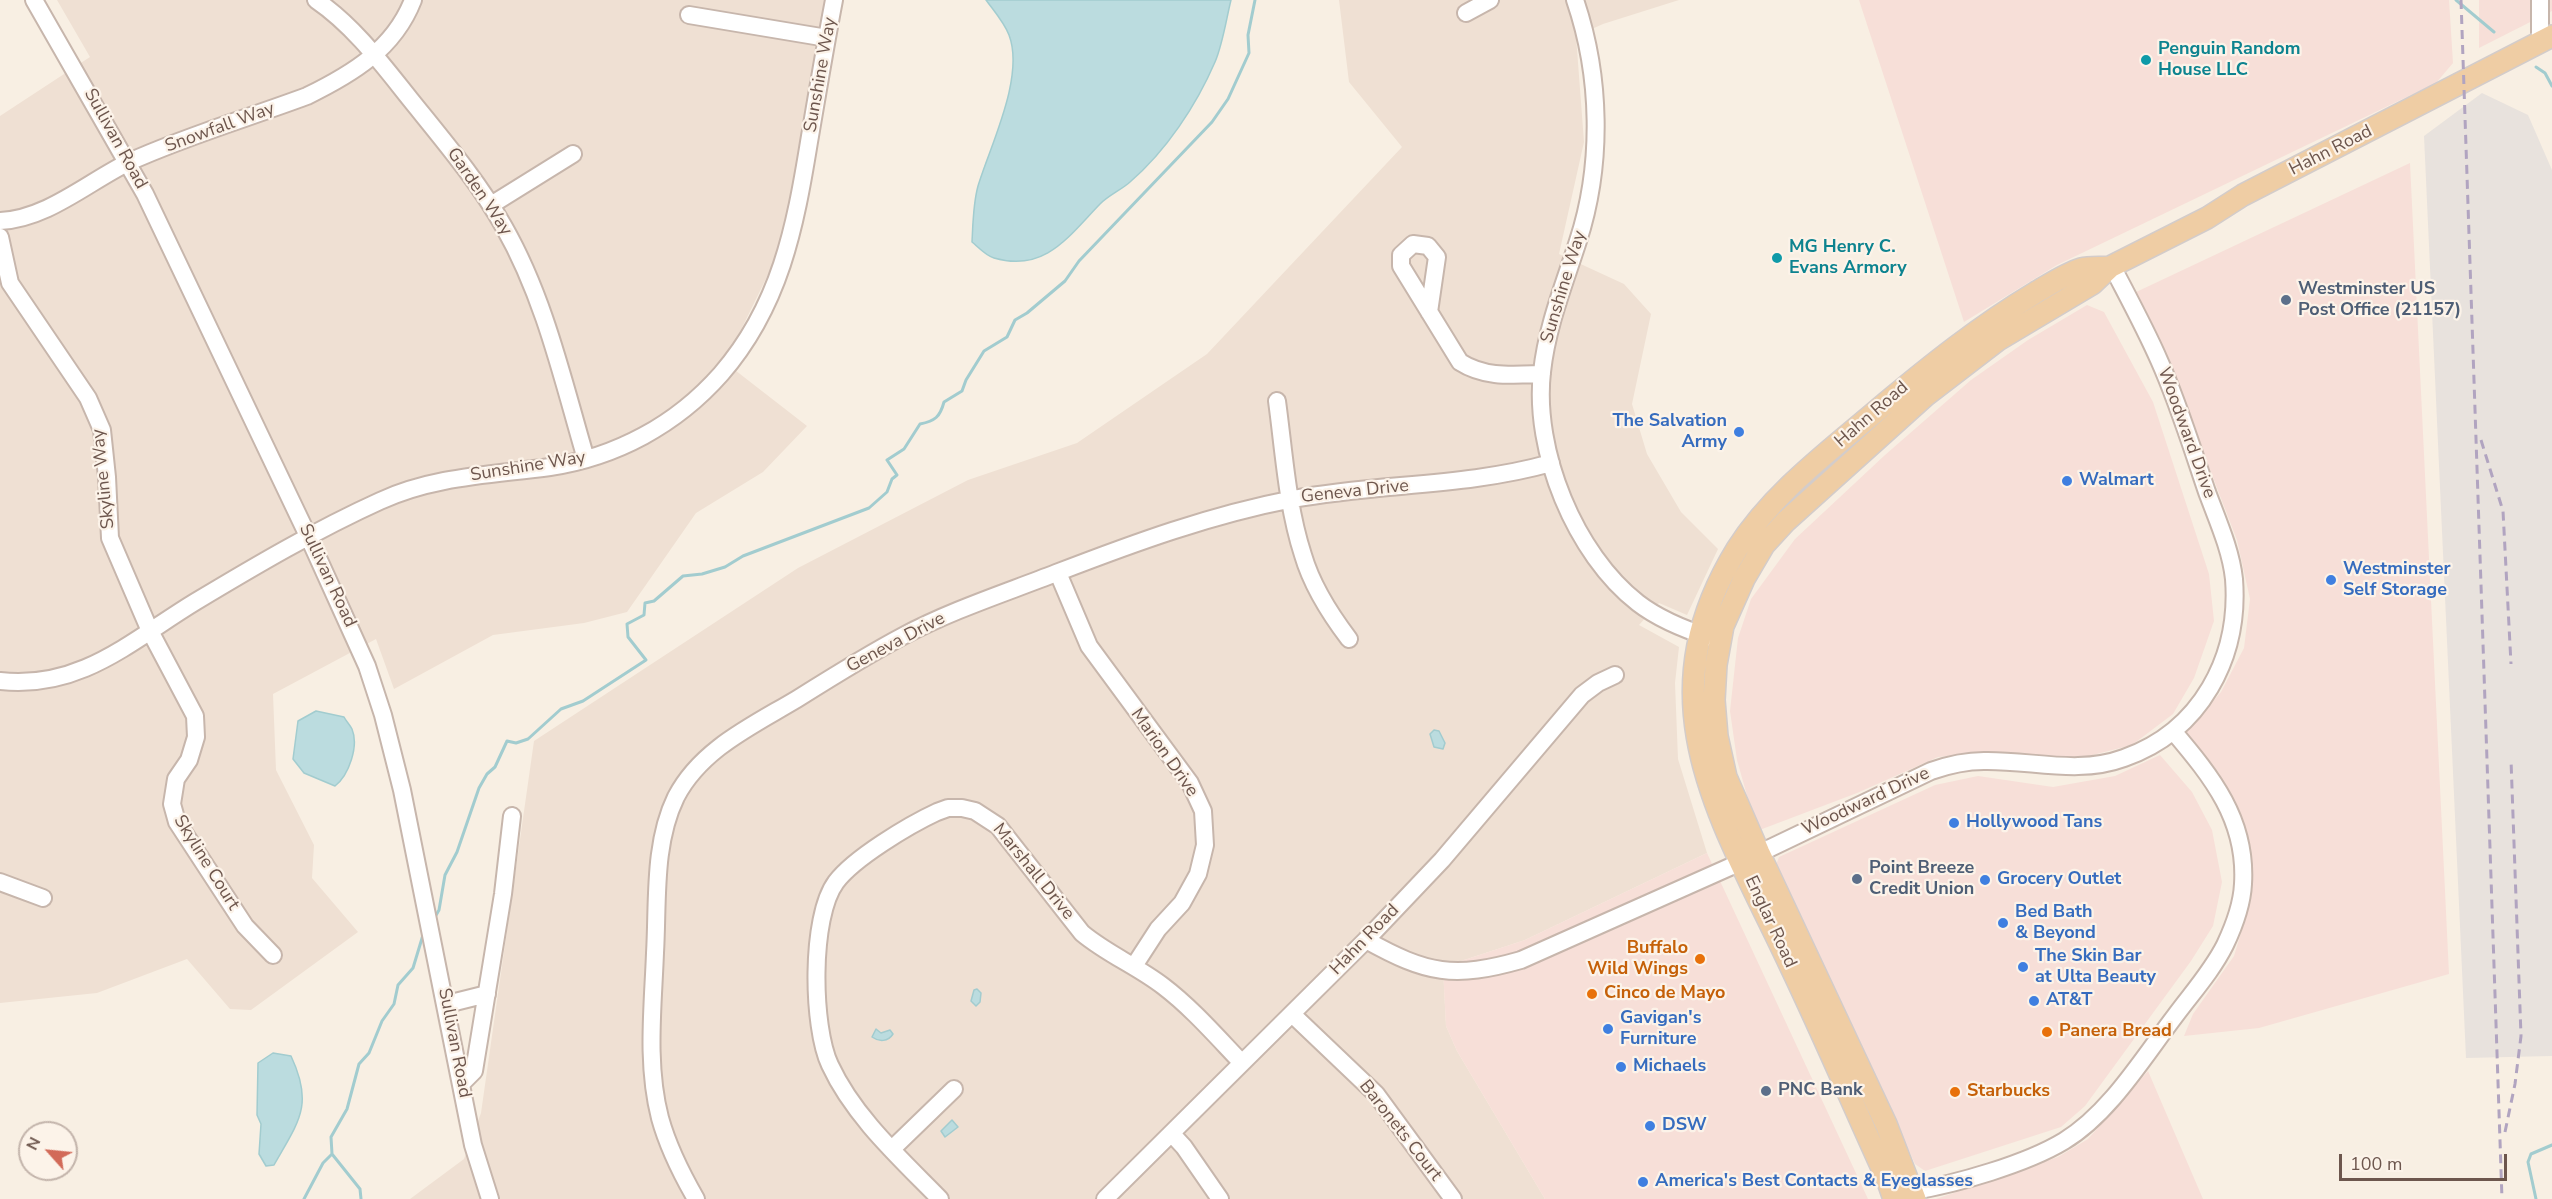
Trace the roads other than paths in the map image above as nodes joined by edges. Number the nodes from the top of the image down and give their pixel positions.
1 (34, 0) edge
2 (316, 0) edge
3 (413, 0) edge
4 (834, 0) edge
5 (1490, 0) edge
6 (1575, 0) edge
7 (2540, 0) edge
8 (1466, 13) dead end
9 (689, 15) dead end
10 (827, 38) junction
11 (2546, 39) edge
12 (375, 56) junction
13 (573, 154) dead end
14 (129, 163) junction
15 (491, 205) junction
16 (0, 221) edge
17 (0, 237) edge
18 (2111, 267) junction
19 (1429, 312) dead end
20 (1542, 374) junction
21 (1277, 401) dead end
22 (586, 459) junction
23 (1551, 463) junction
24 (1291, 500) junction
25 (309, 538) junction
26 (1058, 573) junction
27 (150, 631) junction
28 (1711, 638) junction
29 (1349, 639) dead end
30 (1615, 675) dead end
31 (0, 681) edge
32 (2174, 731) junction
33 (512, 816) dead end
34 (1750, 857) junction
35 (0, 882) edge
36 (43, 898) dead end
37 (1366, 940) junction
38 (273, 955) dead end
39 (1134, 966) junction
40 (487, 994) junction
41 (447, 1004) junction
42 (1292, 1014) junction
43 (1242, 1063) junction
44 (462, 1083) junction
45 (954, 1089) dead end
46 (1172, 1134) junction
47 (892, 1149) junction
48 (1907, 1196) edge
49 (490, 1199) edge
50 (696, 1199) edge
51 (940, 1199) edge
52 (1105, 1199) edge
53 (1220, 1199) edge
54 (1454, 1199) edge

1 - 14 street, Sullivan Road
2 - 12 street, Garden Way
3 - 12 street, Snowfall Way
4 - 10 street, Sunshine Way
5 - 8 street
6 - 20 street, Sunshine Way
7 - 11 street
9 - 10 street
10 - 22 street, Sunshine Way
11 - 18 main road, Hahn Road
12 - 14 street, Snowfall Way
12 - 15 street, Garden Way
13 - 15 street
14 - 16 street, Snowfall Way
14 - 25 street, Sullivan Road
15 - 22 street, Garden Way
17 - 27 street, Skyline Way
18 - 28 main road, Hahn Road
18 - 32 street, Woodward Drive
19 - 20 street
20 - 23 street, Sunshine Way
21 - 24 street
22 - 25 street, Sunshine Way
23 - 24 street, Geneva Drive
23 - 28 street, Sunshine Way
24 - 26 street, Geneva Drive
24 - 29 street
25 - 27 street, Sunshine Way
25 - 41 street, Sullivan Road
26 - 39 street, Marion Drive
26 - 50 street, Geneva Drive
27 - 31 street, Sunshine Way
27 - 38 street, Skyline Court
28 - 34 main road, Englar Road
30 - 37 street, Hahn Road
32 - 34 street, Woodward Drive
32 - 48 street
33 - 40 street
34 - 37 street, Woodward Drive
34 - 48 main road, Englar Road
35 - 36 street
37 - 42 street, Hahn Road
39 - 43 street, Marshall Drive
39 - 47 street, Marshall Drive
40 - 41 street
40 - 44 street
41 - 44 street, Sullivan Road
42 - 43 street, Hahn Road
42 - 54 street, Baronets Court
43 - 46 street, Hahn Road
44 - 49 street, Sullivan Road
45 - 47 street
46 - 52 street, Hahn Road
46 - 53 street
47 - 51 street, Marshall Drive

